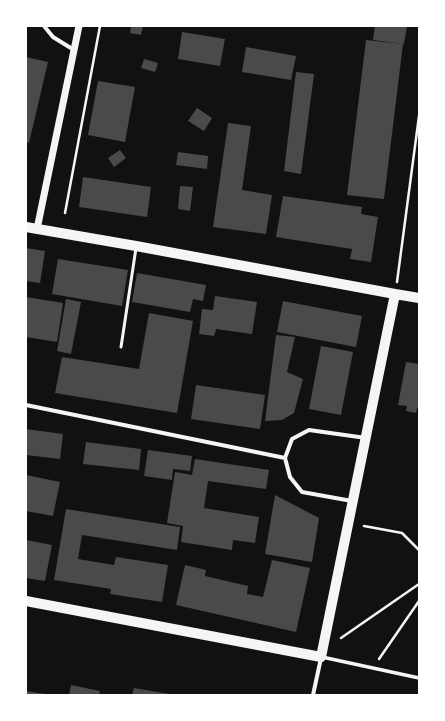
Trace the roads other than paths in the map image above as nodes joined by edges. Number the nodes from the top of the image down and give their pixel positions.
1 (44, 26) edge
2 (79, 26) edge
3 (74, 50) junction
4 (26, 227) edge
5 (36, 229) junction
6 (136, 246) junction
7 (395, 294) junction
8 (419, 298) edge
9 (121, 347) dead end
10 (26, 405) edge
11 (366, 438) junction
12 (285, 458) junction
13 (353, 501) junction
14 (26, 601) edge
15 (321, 657) junction
16 (419, 678) edge
17 (313, 695) edge

1 - 3 street
2 - 3 street
3 - 5 street
4 - 5 main road
5 - 6 main road
6 - 7 main road
6 - 9 lane
7 - 8 main road
7 - 11 main road
10 - 12 street
11 - 12 street
11 - 13 main road
12 - 13 street
13 - 15 main road
14 - 15 main road
15 - 16 street
15 - 17 street

